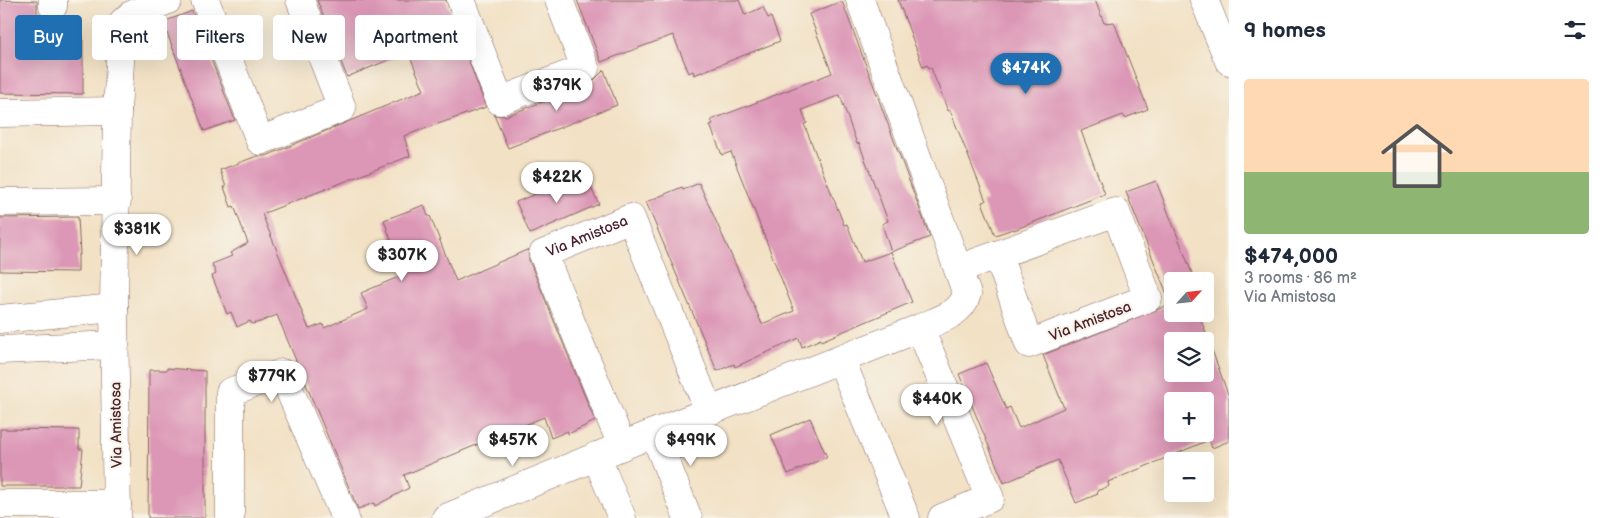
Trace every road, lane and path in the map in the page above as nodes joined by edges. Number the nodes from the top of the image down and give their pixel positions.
1 (205, 0) edge
2 (300, 0) edge
3 (462, 0) edge
4 (559, 0) edge
5 (860, 0) edge
6 (1204, 0) edge
7 (159, 2) edge
8 (1229, 61) edge
9 (117, 111) junction
10 (0, 113) edge
11 (117, 201) junction
12 (0, 202) edge
13 (998, 255) junction
14 (958, 269) junction
15 (114, 308) junction
16 (0, 319) edge
17 (920, 328) junction
18 (115, 345) junction
19 (0, 350) edge
20 (841, 360) junction
21 (709, 411) junction
22 (654, 433) junction
23 (622, 446) junction
24 (596, 456) junction
25 (0, 504) edge
26 (117, 511) edge
27 (458, 515) edge
28 (230, 518) edge
29 (345, 518) edge
30 (622, 518) edge
31 (688, 518) edge
32 (906, 518) edge
33 (942, 518) edge

1 - 2 street
3 - 4 street
5 - 14 street
6 - 8 street
7 - 9 street, Via Amistosa
9 - 10 street
9 - 11 street, Via Amistosa
11 - 12 street
11 - 15 street, Via Amistosa
13 - 13 street, Via Amistosa
13 - 14 street, Via Amistosa
14 - 17 street
15 - 16 street
15 - 18 street, Via Amistosa
17 - 20 street
17 - 33 street
18 - 19 street
18 - 26 street, Via Amistosa
20 - 21 street
20 - 32 street
21 - 22 street
21 - 23 street, Via Amistosa
22 - 23 street
22 - 31 street
23 - 24 street
24 - 27 street
24 - 30 street
25 - 26 street, Via Amistosa
28 - 29 street

